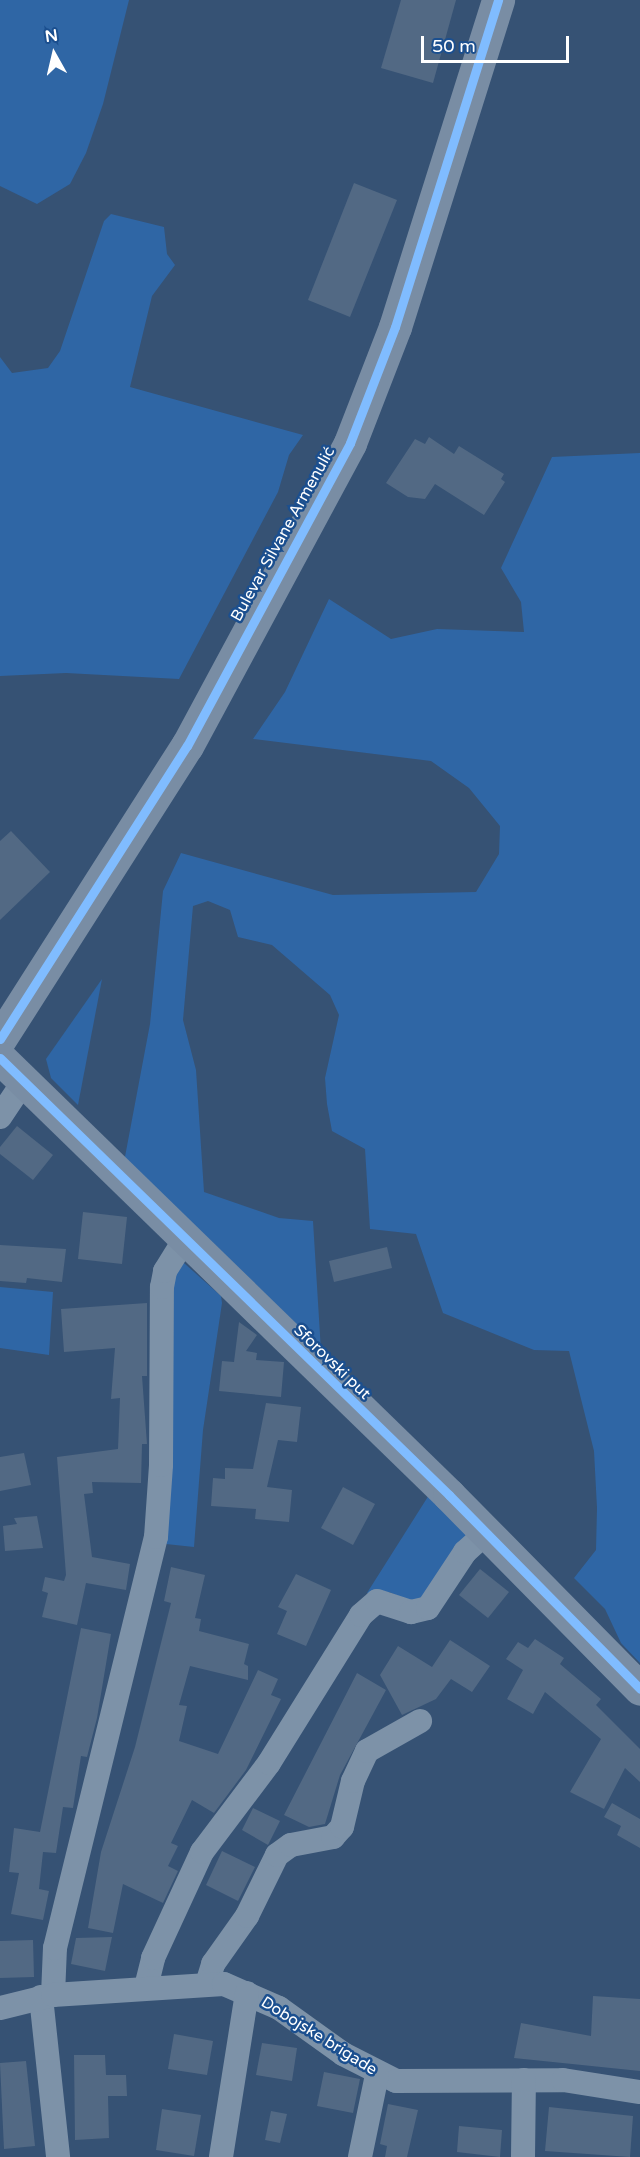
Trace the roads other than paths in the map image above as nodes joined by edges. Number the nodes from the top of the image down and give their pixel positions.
1 (498, 0) edge
2 (0, 1040) edge
3 (0, 1058) edge
4 (24, 1080) junction
5 (0, 1117) edge
6 (184, 1240) junction
7 (485, 1534) junction
8 (640, 1689) edge
9 (420, 1721) dead end
10 (207, 1984) junction
11 (146, 1987) junction
12 (247, 1993) junction
13 (47, 1996) junction
14 (0, 2008) edge
15 (377, 2074) junction
16 (524, 2080) junction
17 (640, 2092) edge
18 (58, 2157) edge
19 (220, 2157) edge
20 (360, 2157) edge
21 (523, 2157) edge

1 - 2 street, Bulevar Silvane Armenulić
3 - 4 street, Sforovski put
4 - 5 street
4 - 6 street, Sforovski put
6 - 7 street, Sforovski put
6 - 13 street
7 - 8 street, Sforovski put
7 - 11 street
9 - 10 street
10 - 11 street, Dobojske brigade
10 - 12 street, Dobojske brigade
11 - 13 street, Dobojske brigade
12 - 15 street, Dobojske brigade
12 - 19 street
13 - 14 street, Dobojske brigade
13 - 18 street
15 - 16 street, Dobojske brigade
15 - 20 street
16 - 17 street, Dobojske brigade
16 - 21 street

